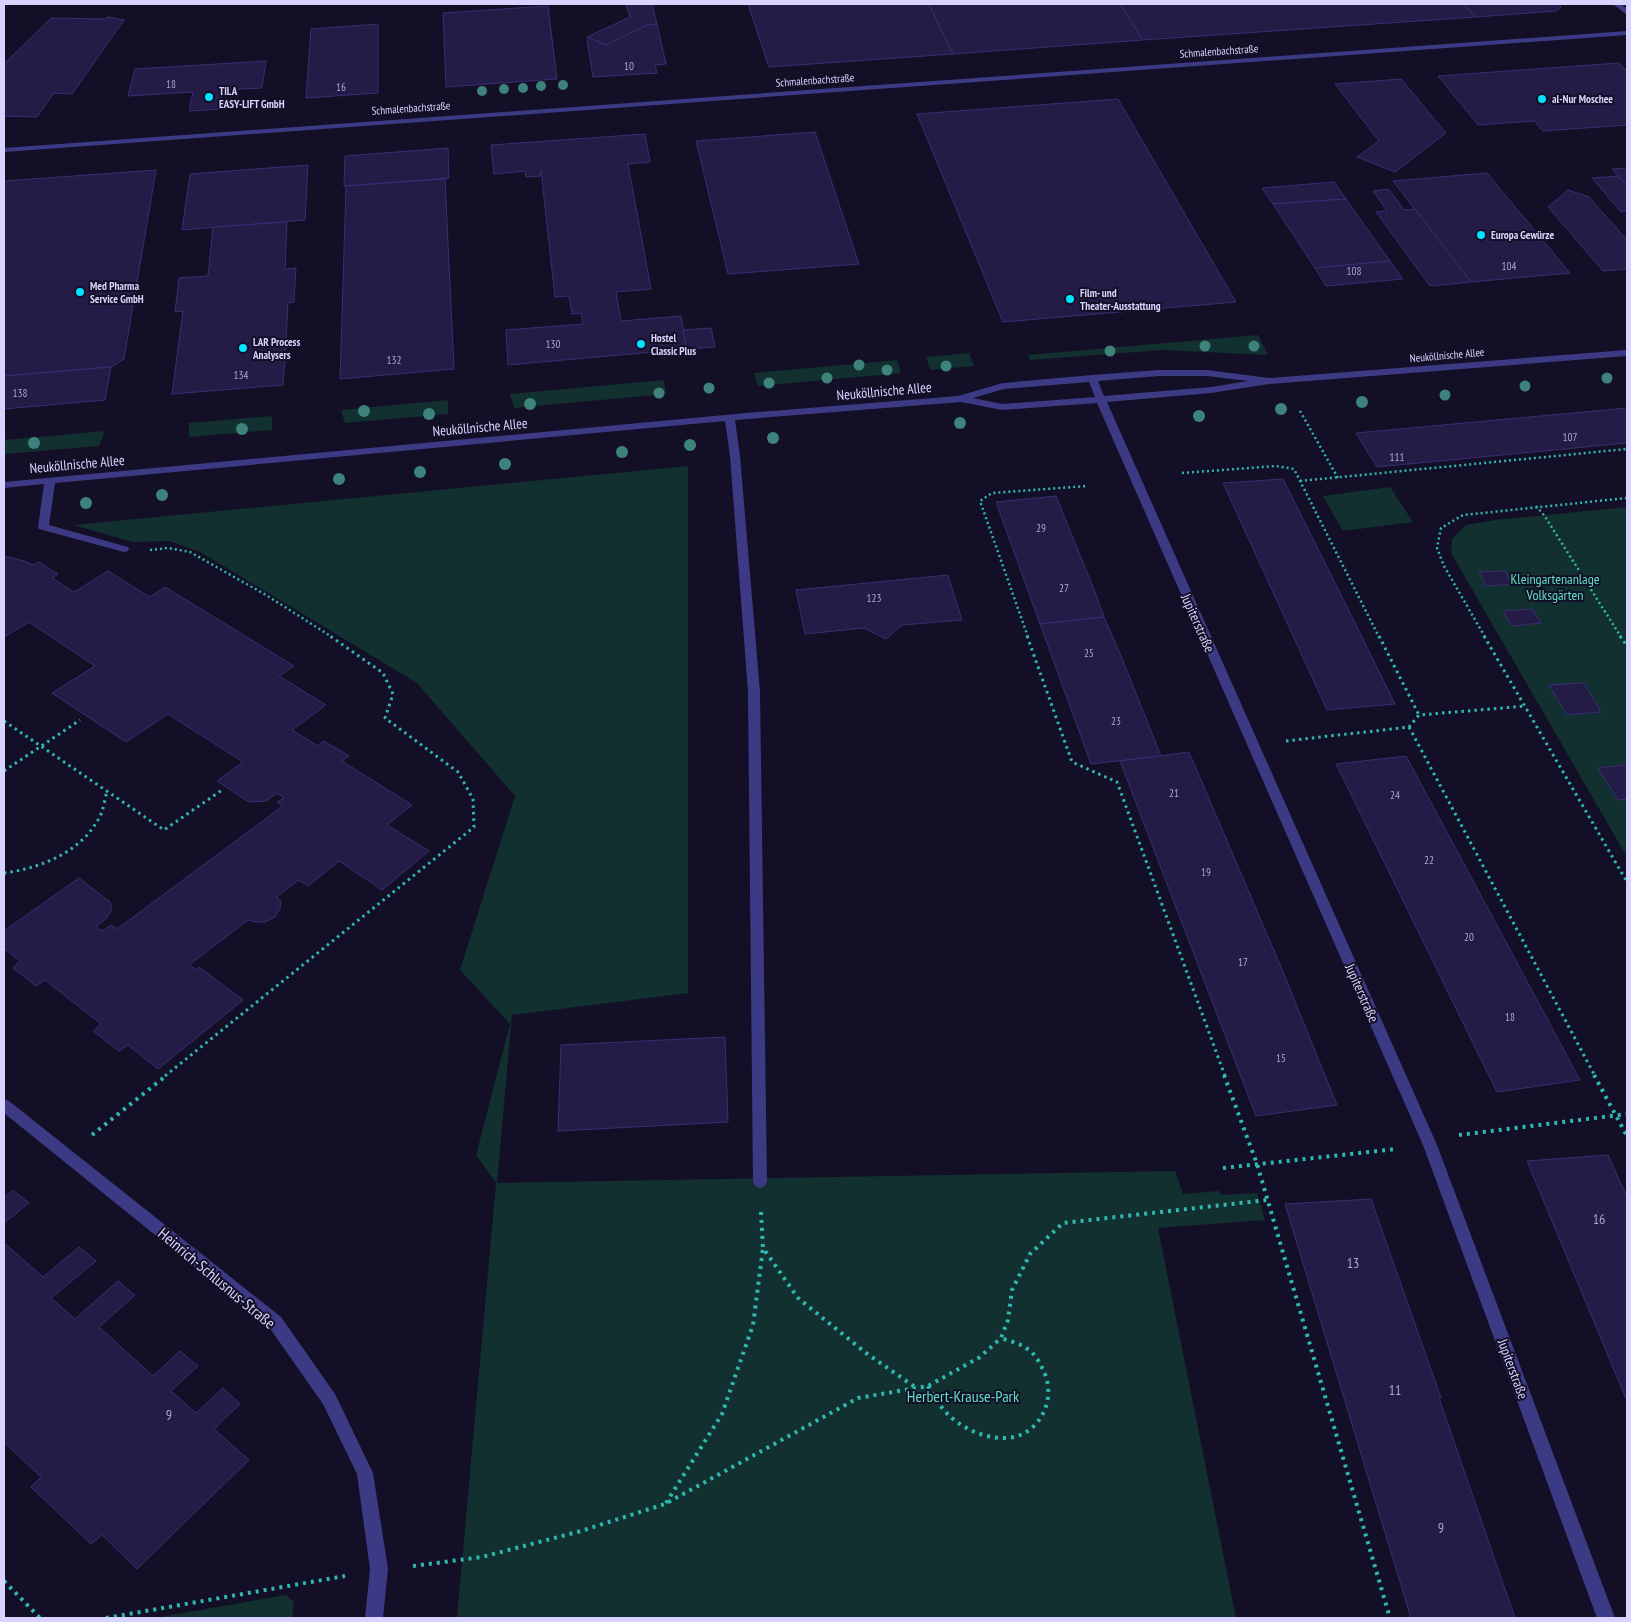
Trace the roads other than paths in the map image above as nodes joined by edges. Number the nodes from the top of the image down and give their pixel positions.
1 (1617, 4) edge
2 (1627, 13) edge
3 (1627, 33) edge
4 (4, 150) edge
5 (1627, 352) edge
6 (1092, 378) junction
7 (1269, 381) junction
8 (959, 399) junction
9 (1101, 400) junction
10 (730, 418) junction
11 (50, 481) junction
12 (4, 485) edge
13 (124, 549) road end
14 (4, 1105) edge
15 (760, 1182) road end
16 (374, 1618) edge
17 (1606, 1618) edge

1 - 2 street
3 - 4 street, Schmalenbachstraße
5 - 7 street, Neuköllnische Allee
6 - 7 street, Neuköllnische Allee
6 - 8 street, Neuköllnische Allee
6 - 9 street, Jupiterstraße
7 - 9 street, Neuköllnische Allee
8 - 9 street, Neuköllnische Allee
8 - 10 street, Neuköllnische Allee
9 - 17 street, Jupiterstraße
10 - 11 street, Neuköllnische Allee
10 - 15 street
11 - 12 street, Neuköllnische Allee
11 - 13 street
14 - 16 street, Heinrich-Schlusnus-Straße

